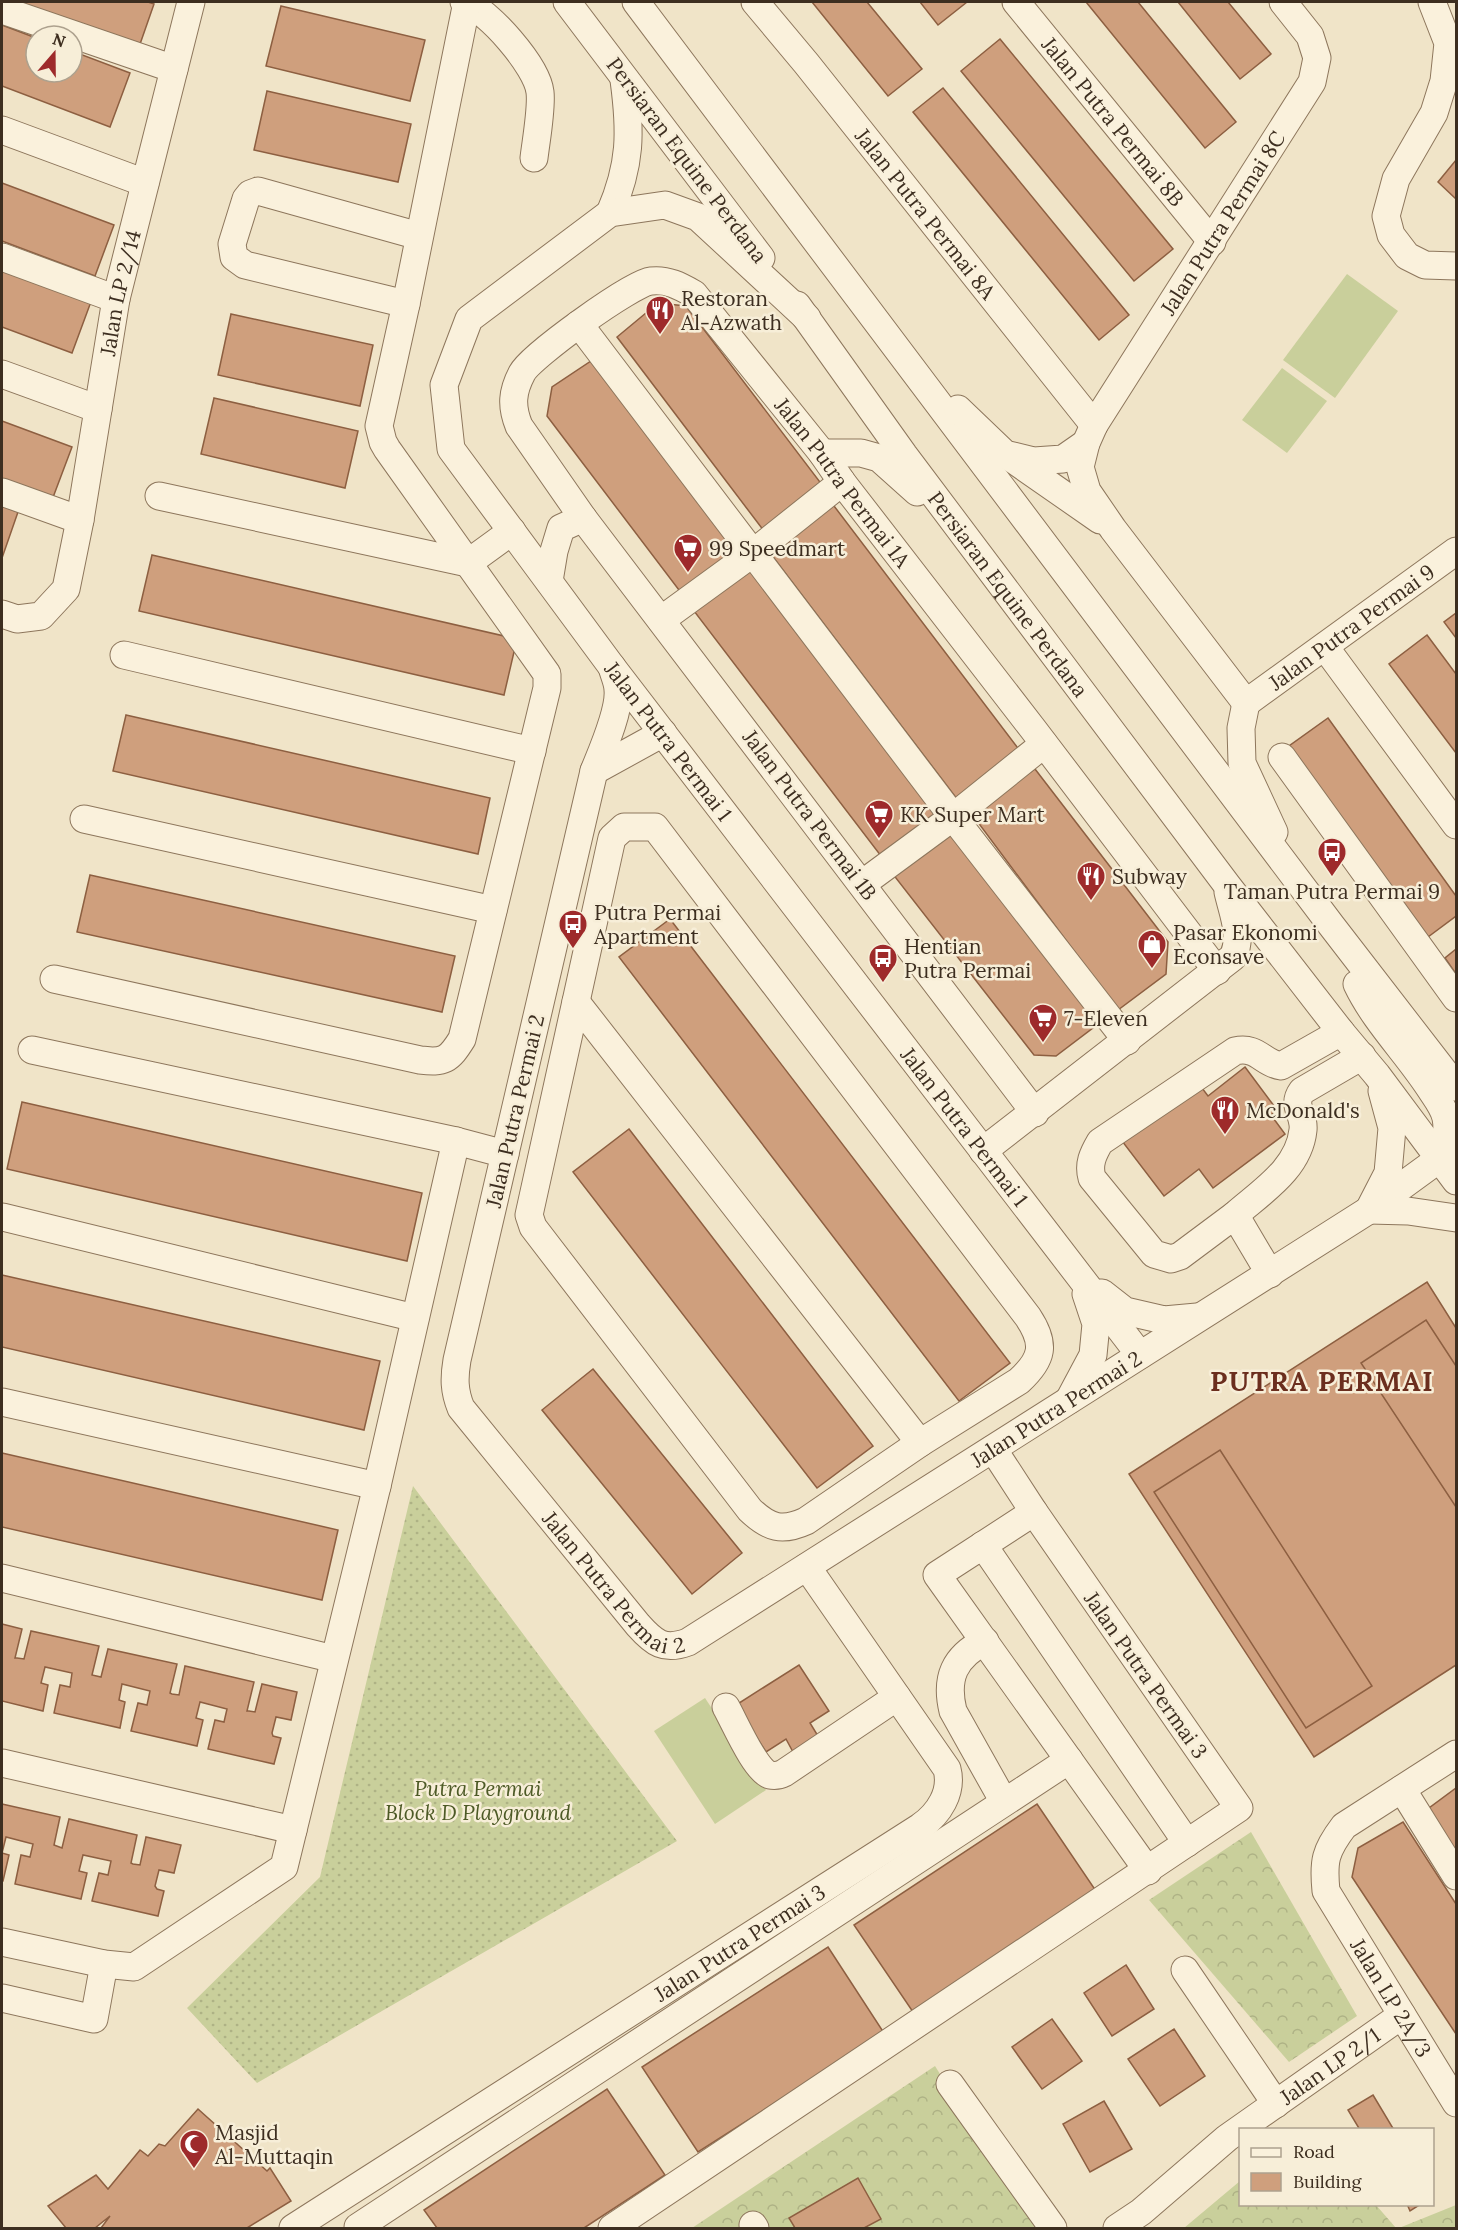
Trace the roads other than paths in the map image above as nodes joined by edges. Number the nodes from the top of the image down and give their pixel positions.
1 (190, 2) edge
2 (466, 2) edge
3 (567, 2) edge
4 (636, 2) edge
5 (755, 2) edge
6 (1017, 2) edge
7 (1282, 2) edge
8 (1432, 2) edge
9 (2, 10) edge
10 (174, 69) junction
11 (624, 78) junction
12 (2, 130) edge
13 (534, 158) dead end
14 (145, 183) junction
15 (610, 213) junction
16 (419, 236) junction
17 (1212, 242) junction
18 (2, 257) edge
19 (1456, 266) edge
20 (116, 299) junction
21 (406, 304) junction
22 (807, 318) junction
23 (579, 324) junction
24 (899, 352) junction
25 (2, 374) edge
26 (98, 409) junction
27 (1090, 434) junction
28 (822, 453) junction
29 (1005, 454) junction
30 (842, 482) junction
31 (2, 492) edge
32 (159, 496) dead end
33 (948, 513) junction
34 (583, 518) junction
35 (80, 520) junction
36 (1113, 529) junction
37 (512, 531) junction
38 (1456, 551) edge
39 (753, 553) junction
40 (468, 563) junction
41 (549, 581) junction
42 (2, 614) edge
43 (662, 620) junction
44 (1324, 647) junction
45 (124, 655) dead end
46 (612, 668) junction
47 (1246, 703) junction
48 (663, 733) junction
49 (1044, 744) junction
50 (532, 750) junction
51 (1282, 757) dead end
52 (594, 771) junction
53 (953, 817) junction
54 (84, 819) dead end
55 (1456, 825) edge
56 (1286, 866) junction
57 (862, 884) junction
58 (1227, 885) junction
59 (493, 910) junction
60 (1331, 925) junction
61 (1217, 971) junction
62 (54, 979) dead end
63 (1456, 998) edge
64 (576, 1002) junction
65 (1341, 1032) junction
66 (1127, 1041) junction
67 (32, 1050) dead end
68 (1370, 1066) junction
69 (1456, 1087) edge
70 (515, 1110) junction
71 (1035, 1113) junction
72 (550, 1121) junction
73 (461, 1142) junction
74 (983, 1151) junction
75 (505, 1154) junction
76 (1448, 1157) edge
77 (1456, 1181) edge
78 (1370, 1210) junction
79 (1234, 1215) junction
80 (3, 1217) edge
81 (1456, 1218) edge
82 (1270, 1274) junction
83 (1079, 1276) junction
84 (1200, 1317) junction
85 (415, 1318) junction
86 (1140, 1355) junction
87 (1068, 1401) junction
88 (2, 1402) edge
89 (920, 1443) junction
90 (993, 1449) junction
91 (377, 1486) junction
92 (1034, 1512) junction
93 (983, 1545) junction
94 (807, 1567) junction
95 (2, 1578) edge
96 (985, 1641) junction
97 (334, 1659) junction
98 (897, 1697) junction
99 (726, 1707) dead end
100 (1456, 1754) edge
101 (1069, 1760) junction
102 (2, 1763) edge
103 (1402, 1789) junction
104 (1004, 1802) junction
105 (293, 1830) junction
106 (1187, 1843) junction
107 (1148, 1870) junction
108 (1456, 1876) edge
109 (2, 1942) edge
110 (104, 1964) junction
111 (1185, 1970) dead end
112 (2, 1998) edge
113 (1402, 2015) junction
114 (950, 2084) dead end
115 (1456, 2103) edge
116 (1276, 2104) junction
117 (1241, 2128) edge
118 (1239, 2130) edge
119 (339, 2199) junction
120 (358, 2228) edge
121 (293, 2229) edge
122 (612, 2229) edge
123 (1053, 2229) edge
124 (1117, 2229) edge

1 - 10 street, Jalan LP 2/14
2 - 13 street
2 - 16 street
3 - 11 street, Persiaran Equine Perdana
4 - 24 street
5 - 27 street, Jalan Putra Permai 8A
6 - 17 street, Jalan Putra Permai 8B
7 - 17 street, Jalan Putra Permai 8C
8 - 19 street
9 - 10 street
10 - 14 street, Jalan LP 2/14
11 - 15 street
11 - 22 street, Persiaran Equine Perdana
12 - 14 street
14 - 20 street, Jalan LP 2/14
15 - 22 street, Jalan Putra Permai 1
15 - 37 street, Jalan Putra Permai 1
16 - 21 street
16 - 21 street
17 - 27 street, Jalan Putra Permai 8C
18 - 20 street
20 - 26 street, Jalan LP 2/14
21 - 40 street
22 - 33 street, Persiaran Equine Perdana
23 - 28 street, Jalan Putra Permai 1A
23 - 34 street, Jalan Putra Permai 1A
23 - 39 street
24 - 29 street
24 - 56 street
25 - 26 street
26 - 35 street, Jalan LP 2/14
27 - 29 street
27 - 36 street
28 - 30 street, Jalan Putra Permai 1A
28 - 33 street
29 - 36 street
30 - 39 street
30 - 49 street, Jalan Putra Permai 1A
31 - 35 street
32 - 40 street
33 - 58 street, Persiaran Equine Perdana
34 - 41 street
34 - 43 street, Jalan Putra Permai 1B
35 - 42 street, Jalan LP 2/14
36 - 47 street
37 - 40 street
37 - 41 street, Jalan Putra Permai 1
38 - 44 street, Jalan Putra Permai 9
39 - 43 street
39 - 53 street
40 - 50 street
41 - 46 street, Jalan Putra Permai 1
43 - 57 street, Jalan Putra Permai 1B
44 - 47 street, Jalan Putra Permai 9
44 - 55 street
45 - 50 street
46 - 48 street, Jalan Putra Permai 1
46 - 52 street, Jalan Putra Permai 2
47 - 56 street
48 - 52 street
48 - 74 street, Jalan Putra Permai 1
49 - 53 street
49 - 61 street, Jalan Putra Permai 1A
50 - 59 street
51 - 63 street
52 - 70 street, Jalan Putra Permai 2
53 - 57 street
53 - 66 street
54 - 59 street
56 - 60 street
57 - 71 street, Jalan Putra Permai 1B
58 - 61 street
58 - 65 street, Persiaran Equine Perdana
59 - 62 street
60 - 69 street
60 - 76 street
61 - 66 street
64 - 72 street
64 - 89 street
64 - 89 street
65 - 68 street, Persiaran Equine Perdana
65 - 79 street
66 - 71 street
67 - 73 street
68 - 76 street, Persiaran Equine Perdana
68 - 78 street
68 - 79 street
70 - 72 street
70 - 75 street, Jalan Putra Permai 2
71 - 74 street
72 - 89 street
73 - 75 street
73 - 85 street
74 - 83 street, Jalan Putra Permai 1
75 - 94 street, Jalan Putra Permai 2
76 - 77 street, Persiaran Equine Perdana
76 - 78 street, Jalan Putra Permai 2
78 - 81 street
78 - 82 street, Jalan Putra Permai 2
79 - 82 street
80 - 85 street
82 - 84 street, Jalan Putra Permai 2
83 - 84 street, Jalan Putra Permai 1
83 - 86 street, Jalan Putra Permai 1
83 - 87 street, Jalan Putra Permai 1
84 - 86 street, Jalan Putra Permai 2
85 - 91 street
86 - 87 street, Jalan Putra Permai 2
87 - 90 street, Jalan Putra Permai 2
88 - 91 street
90 - 92 street, Jalan Putra Permai 3
90 - 94 street, Jalan Putra Permai 2
91 - 97 street
92 - 93 street
92 - 106 street, Jalan Putra Permai 3
93 - 96 street
93 - 106 street
94 - 98 street, Jalan Putra Permai 3
95 - 97 street
96 - 101 street
96 - 104 street
97 - 105 street
98 - 99 street
98 - 119 street, Jalan Putra Permai 3
100 - 103 street
101 - 104 street
101 - 107 street
102 - 105 street
103 - 108 street
103 - 113 street, Jalan LP 2A/3
104 - 120 street
105 - 110 street
106 - 107 street, Jalan Putra Permai 3
107 - 122 street, Jalan Putra Permai 3
109 - 110 street
110 - 112 street
111 - 116 street
113 - 115 street, Jalan LP 2A/3
113 - 116 street, Jalan LP 2/1
114 - 123 street
116 - 117 street, Jalan LP 2/1
118 - 124 street, Jalan LP 2/1
119 - 120 street
119 - 121 street, Jalan Putra Permai 3

